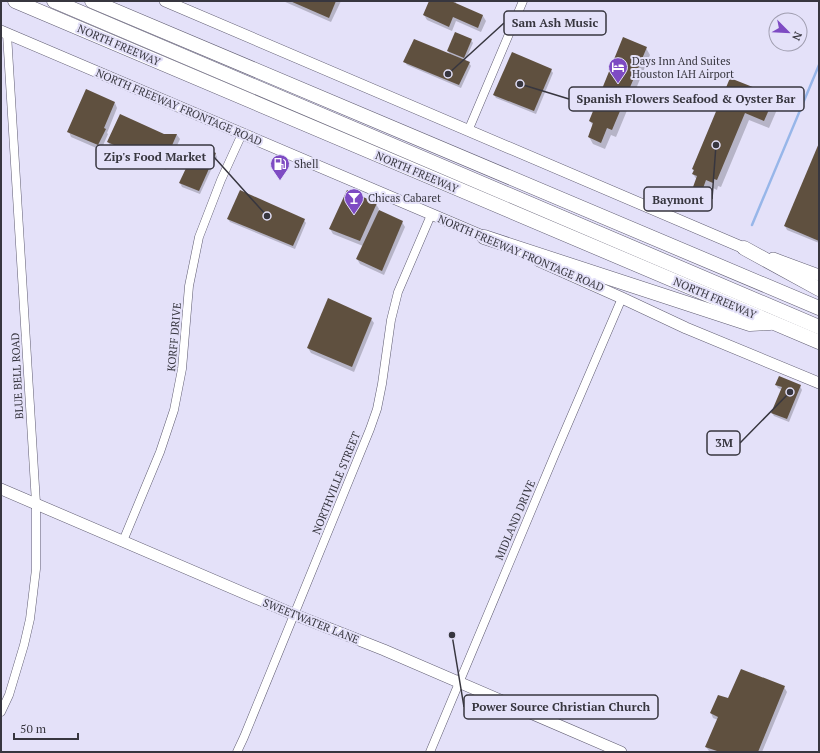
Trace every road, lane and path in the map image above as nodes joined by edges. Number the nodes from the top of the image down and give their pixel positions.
1 (15, 1) edge
2 (54, 1) edge
3 (92, 1) edge
4 (164, 1) edge
5 (523, 1) edge
6 (4, 33) edge
7 (468, 131) junction
8 (242, 134) junction
9 (431, 215) junction
10 (484, 237) junction
11 (744, 248) junction
12 (819, 275) edge
13 (819, 289) edge
14 (622, 298) junction
15 (819, 308) edge
16 (774, 323) junction
17 (819, 327) edge
18 (819, 342) edge
19 (819, 383) edge
20 (1, 489) edge
21 (36, 503) junction
22 (123, 541) junction
23 (293, 614) junction
24 (459, 683) junction
25 (1, 712) edge
26 (237, 752) edge
27 (430, 752) edge
28 (621, 752) edge

1 - 16 highway, NORTH FREEWAY
2 - 17 highway, NORTH FREEWAY
3 - 15 highway
4 - 7 main road
5 - 7 street
6 - 8 main road, NORTH FREEWAY FRONTAGE ROAD
6 - 21 street, BLUE BELL ROAD
7 - 11 main road
8 - 9 main road, NORTH FREEWAY FRONTAGE ROAD
8 - 22 street, KORFF DRIVE
9 - 10 main road, NORTH FREEWAY FRONTAGE ROAD
9 - 23 street, NORTHVILLE STREET
10 - 14 main road, NORTH FREEWAY FRONTAGE ROAD
10 - 16 highway
11 - 12 main road
11 - 13 highway
14 - 19 main road, NORTH FREEWAY FRONTAGE ROAD
14 - 24 street, MIDLAND DRIVE
16 - 18 highway, NORTH FREEWAY
20 - 21 main road, SWEETWATER LANE
21 - 22 main road, SWEETWATER LANE
21 - 25 street, BLUE BELL ROAD
22 - 23 main road, SWEETWATER LANE
23 - 24 main road, SWEETWATER LANE
23 - 26 street, NORTHVILLE STREET
24 - 27 street, MIDLAND DRIVE
24 - 28 main road, SWEETWATER LANE

